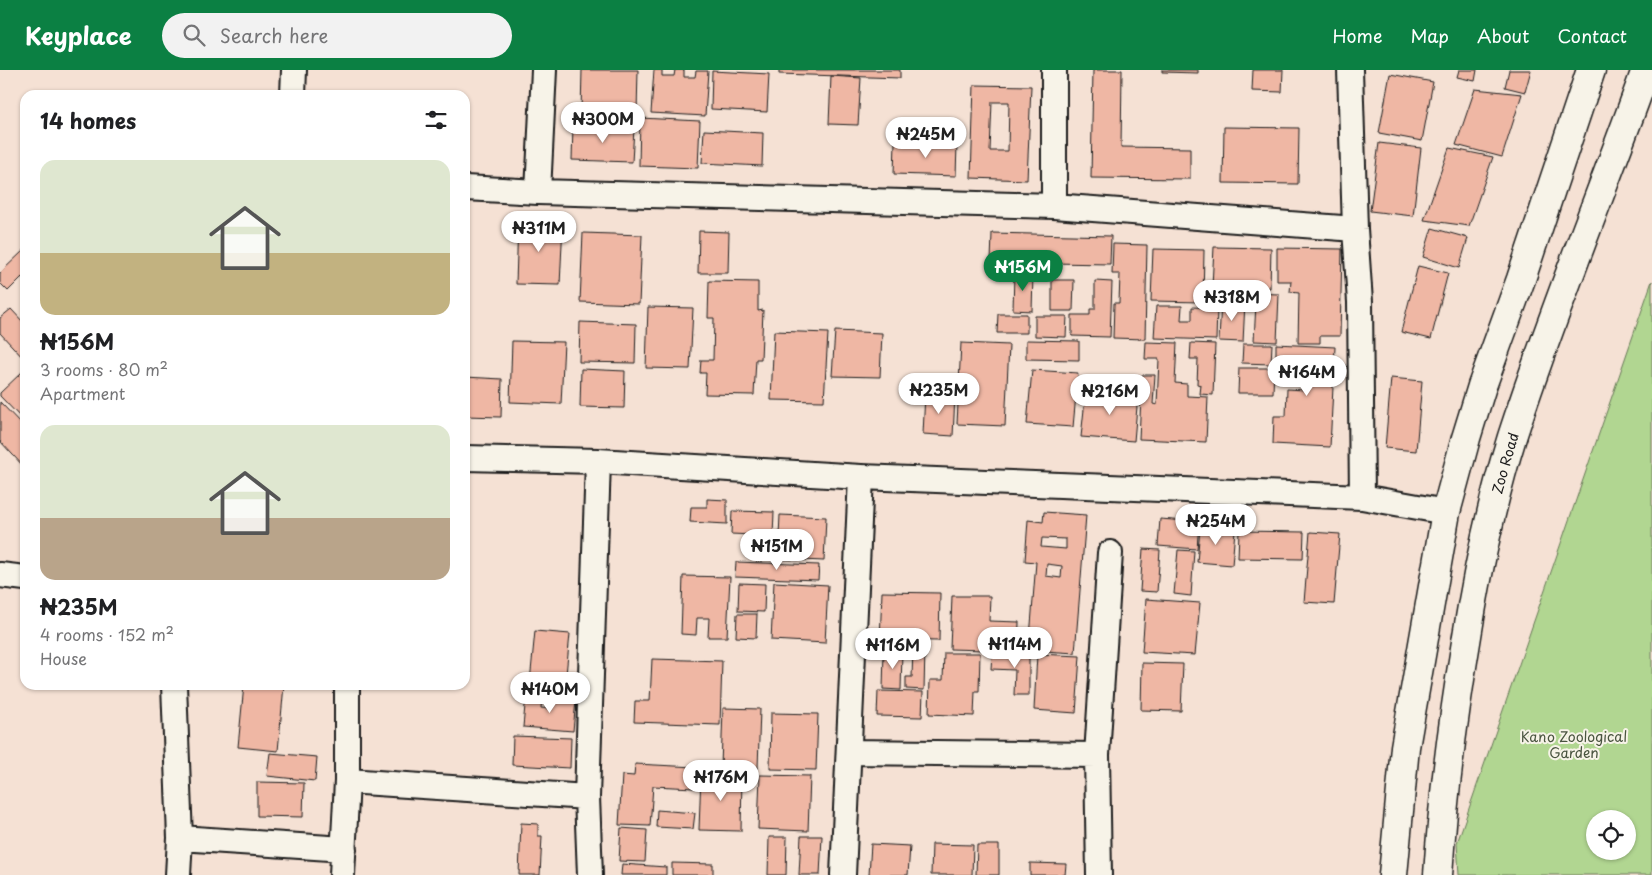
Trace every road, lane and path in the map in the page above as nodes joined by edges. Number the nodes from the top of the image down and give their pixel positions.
1 (294, 70) edge
2 (544, 70) edge
3 (1054, 70) edge
4 (1350, 70) edge
5 (1591, 70) edge
6 (1646, 70) edge
7 (293, 90) edge
8 (470, 188) edge
9 (538, 192) junction
10 (1054, 206) junction
11 (1356, 229) junction
12 (470, 458) edge
13 (598, 461) junction
14 (861, 477) junction
15 (1362, 496) junction
16 (1446, 512) junction
17 (1110, 553) dead end
18 (0, 575) edge
19 (20, 577) edge
20 (174, 690) edge
21 (347, 690) edge
22 (849, 752) junction
23 (1097, 755) junction
24 (348, 781) junction
25 (587, 797) junction
26 (180, 838) junction
27 (344, 849) junction
28 (178, 875) edge
29 (342, 875) edge
30 (590, 875) edge
31 (842, 875) edge
32 (1099, 875) edge
33 (1393, 875) edge
34 (1438, 875) edge

1 - 7 street
2 - 9 street
3 - 10 street
4 - 11 street
5 - 16 main road
6 - 34 main road, Zoo Road
8 - 9 street
9 - 10 street
10 - 11 street
11 - 15 street
12 - 13 street
13 - 14 street
13 - 25 street
14 - 15 street
14 - 22 street
15 - 16 street
16 - 33 main road
17 - 23 street
18 - 19 street
20 - 26 street
21 - 24 street
22 - 23 street
22 - 31 street
23 - 32 street
24 - 25 street
24 - 27 street
25 - 30 street
26 - 27 street
26 - 28 street
27 - 29 street

